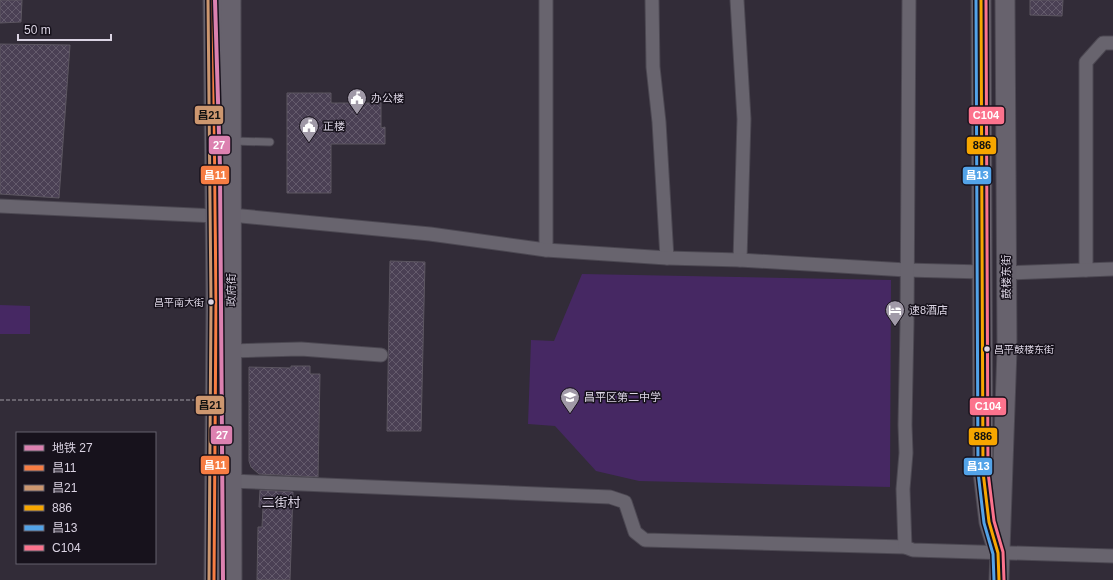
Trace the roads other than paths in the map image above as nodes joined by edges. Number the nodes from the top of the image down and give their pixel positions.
1 (213, 0) edge
2 (231, 0) edge
3 (546, 0) edge
4 (652, 0) edge
5 (737, 0) edge
6 (909, 0) edge
7 (981, 0) edge
8 (1005, 0) edge
9 (1113, 43) edge
10 (230, 141) junction
11 (270, 142) dead end
12 (0, 206) edge
13 (223, 216) junction
14 (546, 250) junction
15 (666, 258) junction
16 (740, 260) junction
17 (1113, 269) edge
18 (906, 270) junction
19 (1086, 270) junction
20 (983, 272) junction
21 (1006, 273) junction
22 (231, 351) junction
23 (381, 355) dead end
24 (231, 481) junction
25 (905, 547) junction
26 (998, 553) junction
27 (1113, 556) edge
28 (214, 580) edge
29 (232, 580) edge
30 (998, 580) edge

1 - 13 main road, 政府街
2 - 10 main road, 政府街
3 - 14 street
4 - 15 street
5 - 16 street
6 - 18 street
7 - 20 main road, 鼓楼东街
8 - 21 main road, 鼓楼东街
9 - 19 street
10 - 11 lane
10 - 13 main road, 政府街
12 - 13 street
13 - 14 street
13 - 22 main road, 政府街
13 - 28 main road, 政府街
14 - 15 street
15 - 16 street
16 - 18 street
17 - 19 street
18 - 20 street
18 - 25 street
19 - 21 street
20 - 26 main road, 鼓楼东街
21 - 26 main road, 鼓楼东街
22 - 23 street
22 - 24 main road, 政府街
24 - 25 street
24 - 29 main road, 政府街
25 - 26 street
26 - 27 street
26 - 30 main road, 鼓楼东街

